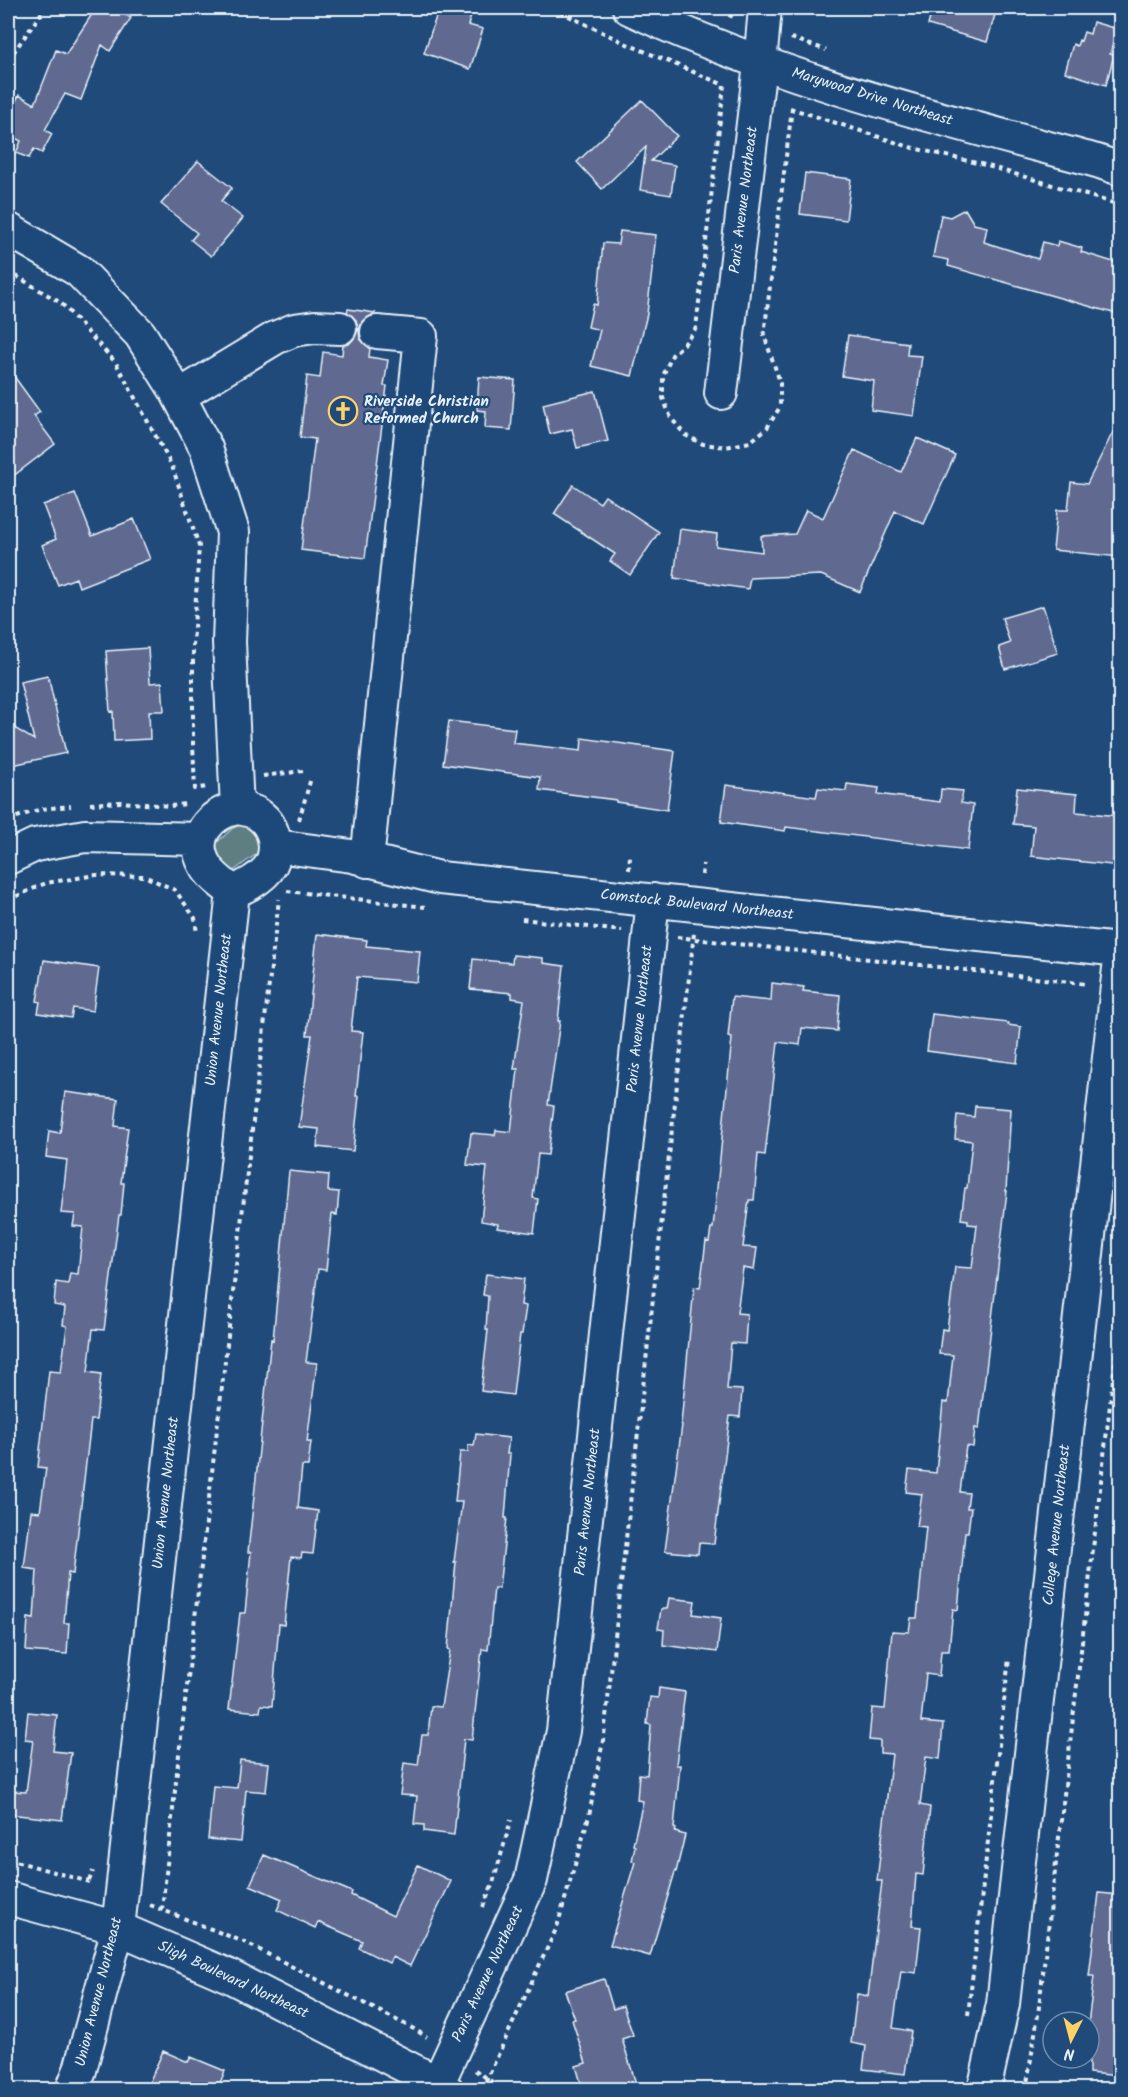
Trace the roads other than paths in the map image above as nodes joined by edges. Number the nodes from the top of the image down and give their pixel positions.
1 (629, 8) edge
2 (764, 19) edge
3 (760, 64) junction
4 (1120, 169) edge
5 (8, 229) edge
6 (340, 328) dead end
7 (376, 332) dead end
8 (721, 393) dead end
9 (179, 396) junction
10 (236, 794) junction
11 (200, 839) junction
12 (276, 846) junction
13 (8, 858) edge
14 (367, 861) junction
15 (640, 899) junction
16 (232, 900) junction
17 (1120, 950) edge
18 (1120, 959) edge
19 (8, 1898) edge
20 (117, 1928) junction
21 (442, 2086) edge
22 (72, 2090) edge
23 (984, 2090) edge

1 - 3 street, Marywood Drive Northeast
2 - 3 street, Paris Avenue Northeast
3 - 4 street, Marywood Drive Northeast
3 - 8 street, Paris Avenue Northeast
5 - 9 street
6 - 9 street
7 - 14 street
9 - 10 street
10 - 11 street
10 - 12 street
11 - 13 street
11 - 16 street
12 - 14 street, Comstock Boulevard Northeast
12 - 16 street
14 - 15 street, Comstock Boulevard Northeast
15 - 17 street, Comstock Boulevard Northeast
15 - 21 street, Paris Avenue Northeast
16 - 20 street, Union Avenue Northeast
18 - 23 street, College Avenue Northeast
19 - 20 street, Sligh Boulevard Northeast
20 - 21 street, Sligh Boulevard Northeast
20 - 22 street, Union Avenue Northeast

